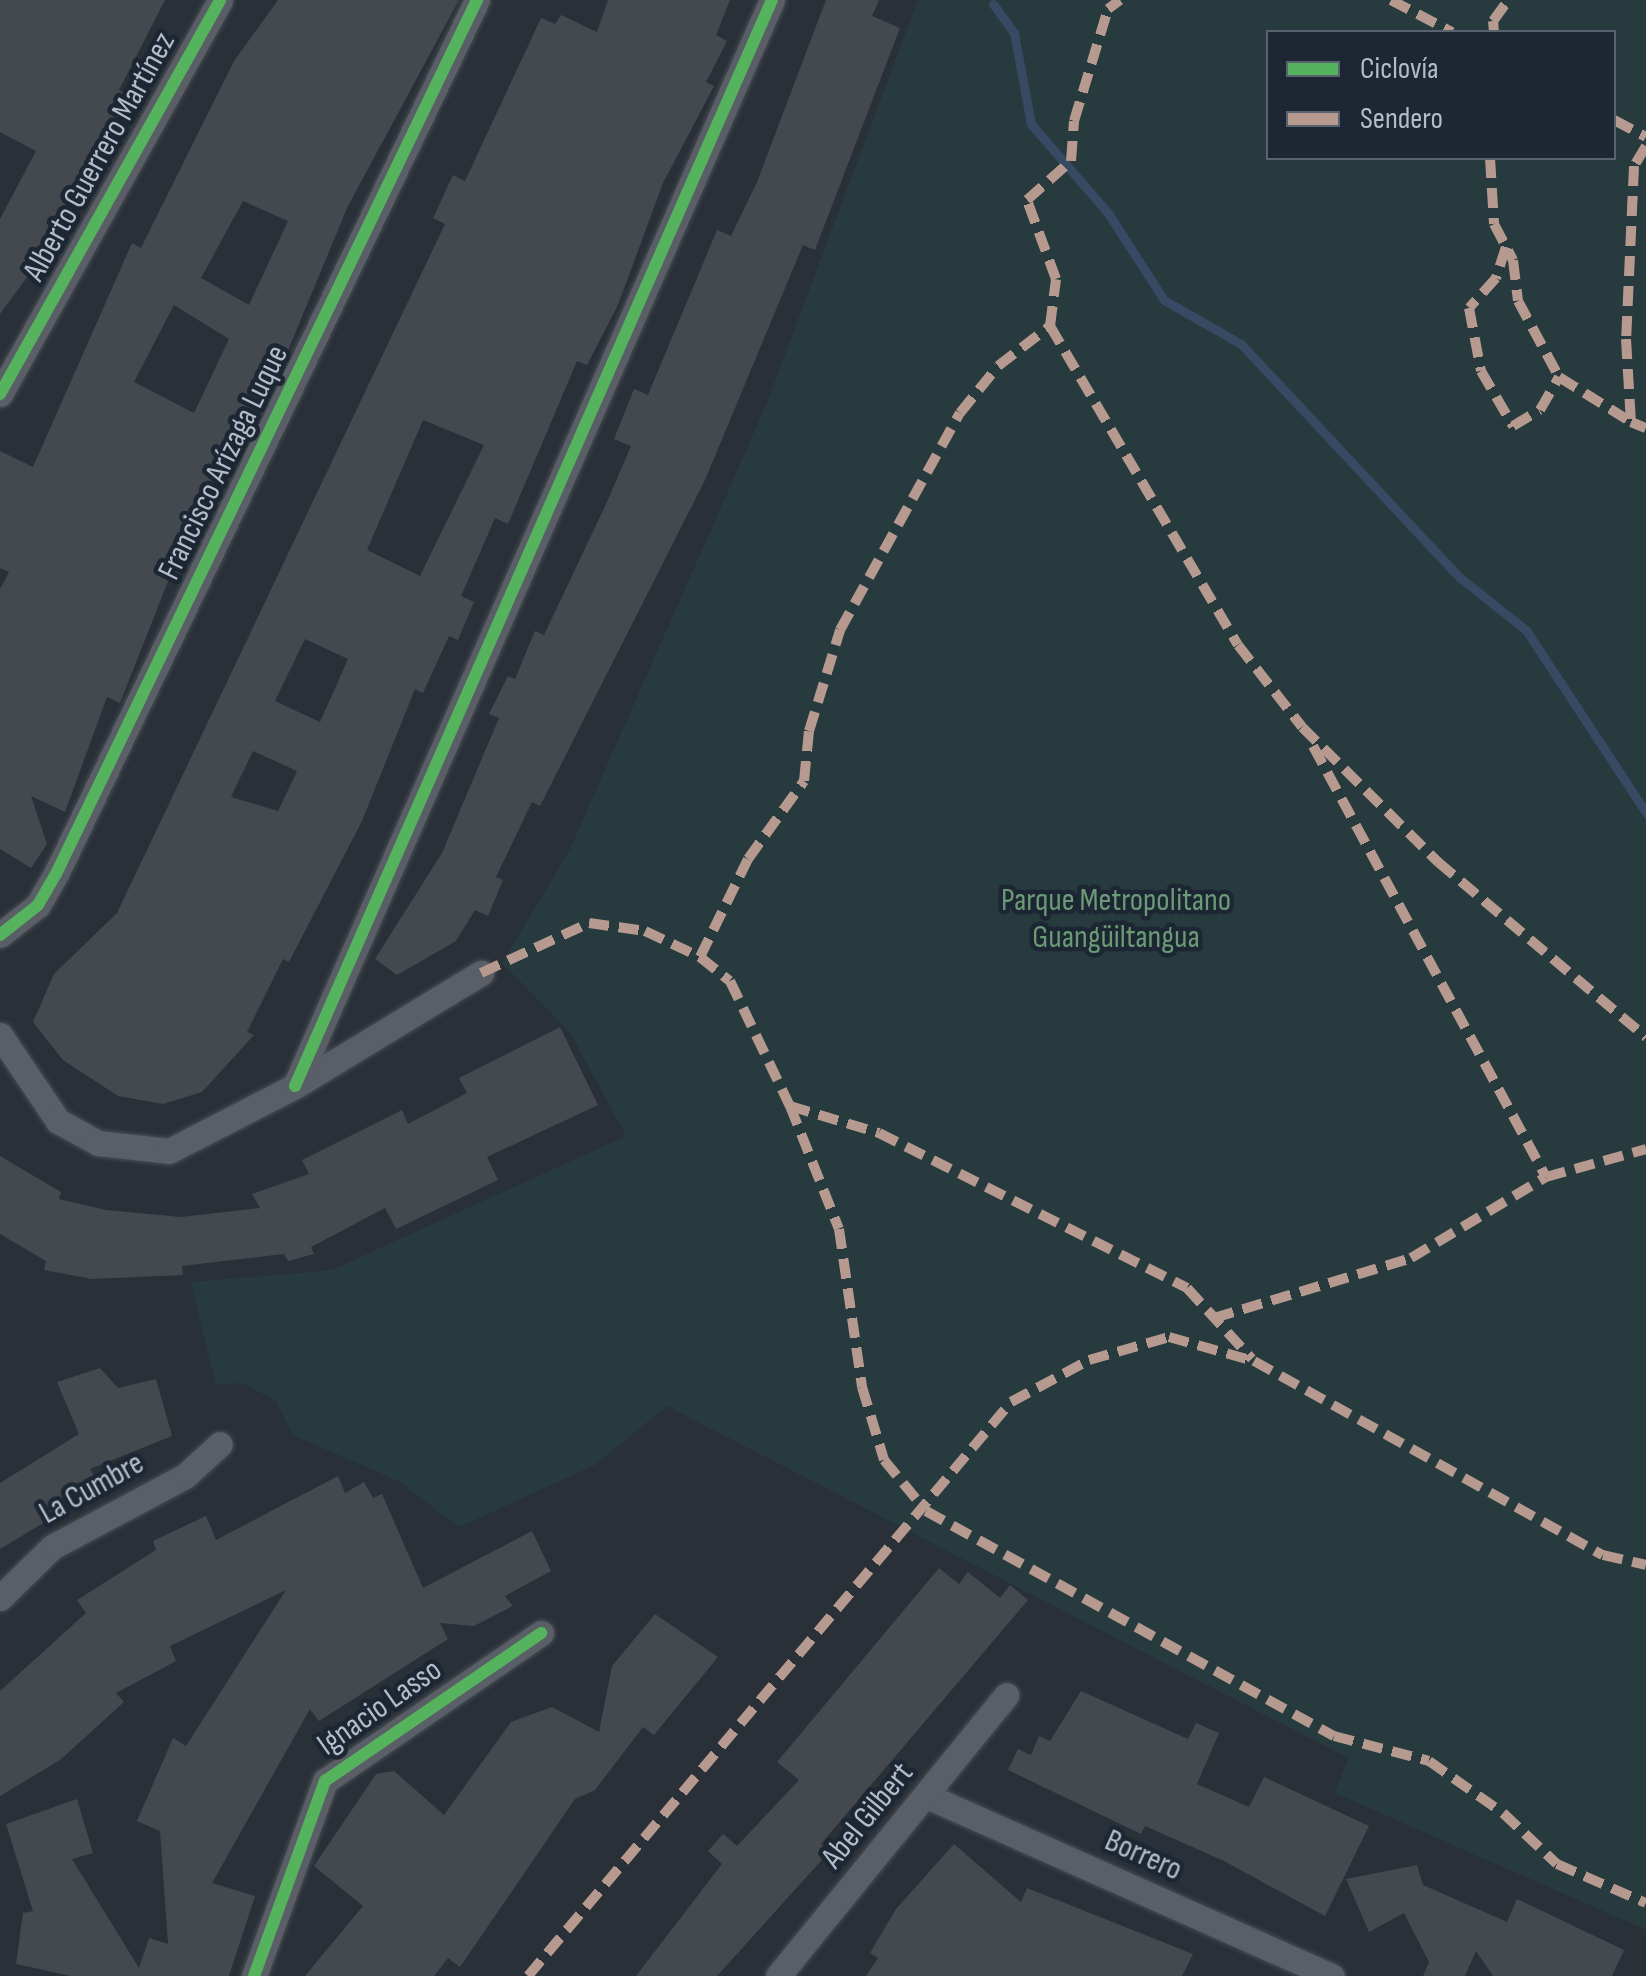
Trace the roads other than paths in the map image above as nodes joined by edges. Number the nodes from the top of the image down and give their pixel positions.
1 (220, 0) edge
2 (477, 0) edge
3 (772, 0) edge
4 (0, 394) edge
5 (0, 935) edge
6 (481, 973) dead end
7 (0, 1035) edge
8 (295, 1086) junction
9 (220, 1444) dead end
10 (0, 1598) edge
11 (541, 1633) dead end
12 (1006, 1695) dead end
13 (928, 1796) junction
14 (254, 1976) edge
15 (778, 1976) edge
16 (1332, 1976) edge

1 - 4 street, Alberto Guerrero Martínez
2 - 5 street, Francisco Arízaga Luque
3 - 8 street
6 - 8 street
7 - 8 street
9 - 10 street, La Cumbre
11 - 14 street, Ignacio Lasso
12 - 13 street, Abel Gilbert
13 - 15 street, Abel Gilbert
13 - 16 street, Borrero

